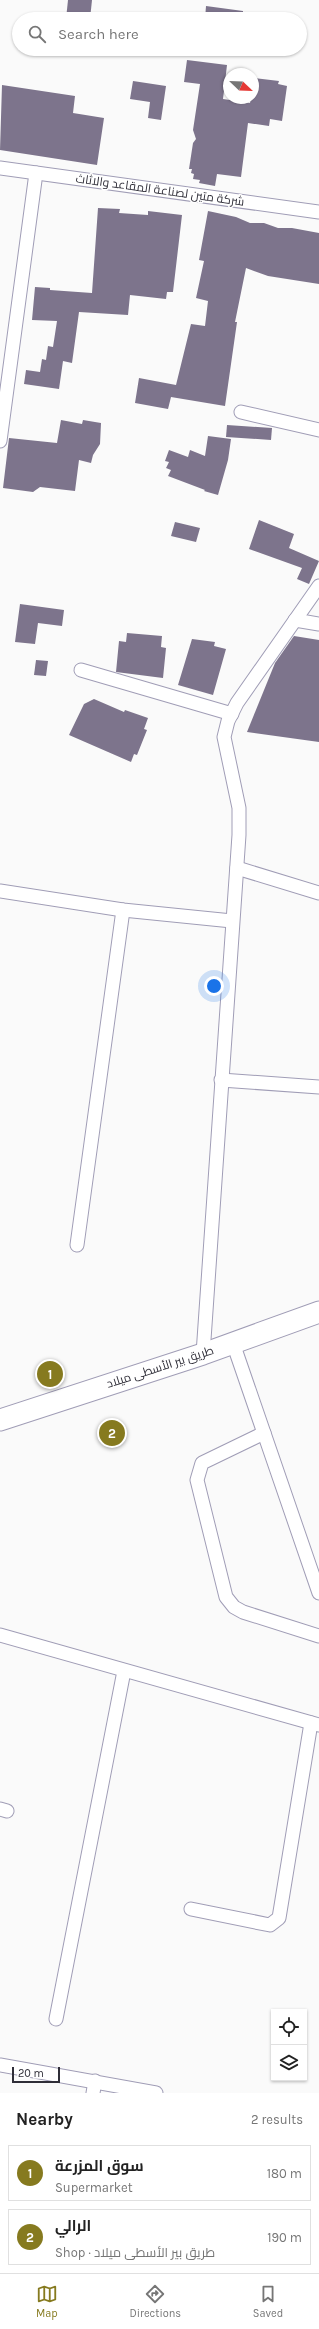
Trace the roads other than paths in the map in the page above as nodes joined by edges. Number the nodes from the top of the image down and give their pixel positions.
1 (0, 168) edge
2 (36, 173) junction
3 (319, 212) edge
4 (241, 412) dead end
5 (319, 430) edge
6 (0, 441) edge
7 (319, 586) edge
8 (295, 620) junction
9 (319, 624) edge
10 (81, 670) dead end
11 (232, 714) junction
12 (237, 868) junction
13 (0, 891) edge
14 (319, 893) edge
15 (123, 910) junction
16 (232, 921) junction
17 (221, 1080) junction
18 (319, 1087) edge
19 (77, 1245) dead end
20 (319, 1312) edge
21 (233, 1343) junction
22 (203, 1354) junction
23 (0, 1420) edge
24 (264, 1433) junction
25 (319, 1593) edge
26 (0, 1635) edge
27 (319, 1636) edge
28 (124, 1671) junction
29 (315, 1724) edge
30 (191, 1909) dead end
31 (56, 2019) dead end
32 (0, 2065) edge
33 (94, 2087) edge
34 (156, 2093) edge

1 - 2 street, شركة متين لصناعة المقاعد والاثاث
2 - 3 street, شركة متين لصناعة المقاعد والاثاث
2 - 6 street
4 - 5 street
7 - 8 street
8 - 9 street
8 - 11 street
10 - 11 street
11 - 12 street
12 - 14 street
12 - 16 street
13 - 15 street
15 - 16 street
15 - 19 street
16 - 17 street
17 - 18 street
17 - 22 street
20 - 21 main road, طريق بير الأسطى ميلاد
21 - 22 main road, طريق بير الأسطى ميلاد
21 - 24 street
22 - 23 main road, طريق بير الأسطى ميلاد
24 - 25 street
24 - 27 street
26 - 28 street
28 - 29 street
28 - 31 street
29 - 30 street
32 - 33 street
33 - 34 street

